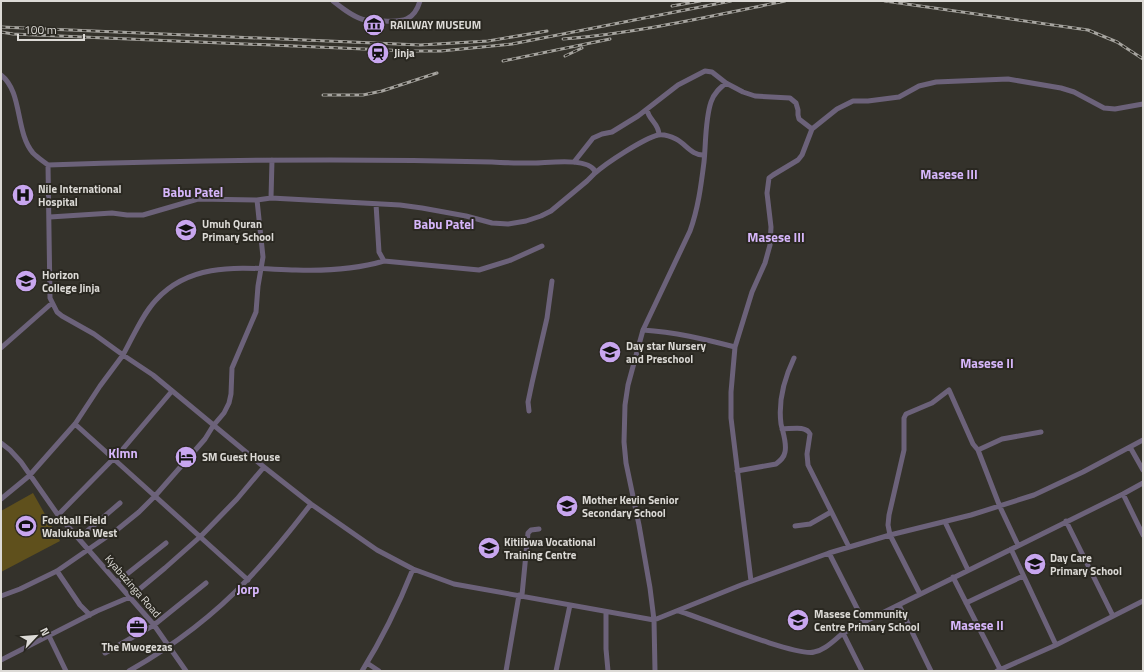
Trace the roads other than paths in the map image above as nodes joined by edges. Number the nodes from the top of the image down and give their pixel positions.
1 (333, 1) edge
2 (420, 1) edge
3 (1, 75) edge
4 (726, 82) junction
5 (1143, 104) edge
6 (647, 109) junction
7 (812, 129) junction
8 (659, 135) junction
9 (704, 155) junction
10 (272, 160) junction
11 (574, 162) junction
12 (48, 165) junction
13 (589, 165) junction
14 (602, 167) junction
15 (594, 174) junction
16 (271, 198) junction
17 (258, 200) junction
18 (376, 204) junction
19 (50, 216) junction
20 (542, 246) dead end
21 (384, 261) junction
22 (261, 268) junction
23 (552, 281) dead end
24 (52, 303) junction
25 (643, 330) junction
26 (735, 347) junction
27 (1, 348) edge
28 (123, 355) junction
29 (794, 358) dead end
30 (172, 391) junction
31 (529, 411) dead end
32 (75, 424) junction
33 (213, 426) junction
34 (782, 429) junction
35 (1040, 432) dead end
36 (1143, 440) edge
37 (1, 442) edge
38 (1130, 447) junction
39 (978, 450) junction
40 (114, 458) junction
41 (264, 467) junction
42 (1143, 470) edge
43 (737, 471) junction
44 (30, 476) junction
45 (1143, 483) edge
46 (1123, 494) junction
47 (155, 496) junction
48 (1, 499) edge
49 (120, 503) dead end
50 (311, 504) junction
51 (1000, 507) junction
52 (831, 512) junction
53 (58, 515) junction
54 (1066, 521) junction
55 (945, 522) junction
56 (795, 526) dead end
57 (539, 530) dead end
58 (1143, 535) edge
59 (201, 536) junction
60 (890, 536) junction
61 (79, 538) junction
62 (166, 543) dead end
63 (1018, 546) junction
64 (849, 547) junction
65 (1011, 549) junction
66 (89, 550) junction
67 (830, 553) junction
68 (413, 569) junction
69 (968, 570) junction
70 (57, 571) junction
71 (1024, 576) junction
72 (953, 577) junction
73 (248, 580) junction
74 (752, 581) junction
75 (117, 582) junction
76 (206, 583) dead end
77 (920, 594) junction
78 (520, 595) junction
79 (1, 596) edge
80 (130, 597) junction
81 (1143, 601) edge
82 (966, 603) junction
83 (570, 604) junction
84 (899, 605) junction
85 (680, 611) junction
86 (606, 612) junction
87 (90, 615) junction
88 (1113, 616) junction
89 (654, 620) junction
90 (864, 622) junction
91 (154, 625) junction
92 (843, 634) junction
93 (50, 636) junction
94 (1056, 644) junction
95 (169, 647) junction
96 (105, 652) dead end
97 (1, 660) edge
98 (367, 663) junction
99 (999, 670) edge
100 (66, 671) edge
101 (129, 671) edge
102 (186, 671) edge
103 (362, 671) edge
104 (379, 671) edge
105 (506, 671) edge
106 (556, 671) edge
107 (608, 671) edge
108 (655, 671) edge
109 (862, 671) edge
110 (931, 671) edge

1 - 2 street
3 - 12 street
4 - 6 street
4 - 7 street
4 - 9 street
5 - 7 street
6 - 8 street
6 - 11 street
7 - 26 street
8 - 9 street
8 - 14 street
9 - 25 street
10 - 11 street
10 - 12 street
10 - 16 street
11 - 13 street
12 - 19 street
13 - 14 street
13 - 15 street
14 - 15 street
15 - 18 street
16 - 17 street
16 - 18 street
17 - 19 street
17 - 22 street
18 - 21 street
19 - 24 street
20 - 21 street
21 - 22 street
22 - 28 street
22 - 33 street
23 - 31 street
24 - 27 street
24 - 28 street
25 - 26 street
25 - 89 street
26 - 43 street
28 - 30 street
28 - 32 street
29 - 34 street
30 - 33 street
30 - 40 street
32 - 40 street
32 - 44 street
33 - 41 street
33 - 47 street
34 - 43 street
34 - 52 street
35 - 39 street
36 - 38 street
37 - 44 street, Kyabazinga Road
38 - 42 street
38 - 51 street
39 - 51 street
39 - 60 street
40 - 47 street
40 - 53 street
41 - 50 street
41 - 59 street
43 - 74 street
44 - 48 street
44 - 53 street, Kyabazinga Road
45 - 46 street
46 - 54 street
46 - 58 street
47 - 59 street
47 - 66 street
49 - 61 street
50 - 68 street
50 - 73 street
51 - 55 street
51 - 63 street
52 - 56 street
52 - 64 street
53 - 61 street, Kyabazinga Road
54 - 63 street
54 - 88 street
55 - 60 street
55 - 69 street
57 - 78 street
59 - 73 street
59 - 80 street
60 - 64 street
60 - 77 street
61 - 66 street, Kyabazinga Road
62 - 75 street
63 - 65 street
64 - 67 street
65 - 69 street
65 - 71 street
66 - 70 street
66 - 75 street, Kyabazinga Road
67 - 74 street
67 - 90 street
68 - 78 street
68 - 98 street
69 - 72 street
70 - 79 street
70 - 87 street
71 - 82 street
71 - 94 street
72 - 77 street
72 - 82 street
73 - 95 street
74 - 85 street
75 - 80 street, Kyabazinga Road
76 - 91 street
77 - 84 street
78 - 83 street
78 - 105 street
80 - 87 street
80 - 91 street, Kyabazinga Road
81 - 88 street
82 - 99 street
83 - 86 street
83 - 106 street
84 - 90 street
84 - 110 street
85 - 89 street
85 - 92 street
86 - 89 street
86 - 107 street
87 - 93 street
88 - 94 street
89 - 108 street
90 - 92 street
91 - 95 street, Kyabazinga Road
91 - 96 street
92 - 109 street
93 - 97 street
93 - 100 street
94 - 99 street
95 - 101 street
95 - 102 street, Kyabazinga Road
98 - 103 street
98 - 104 street

